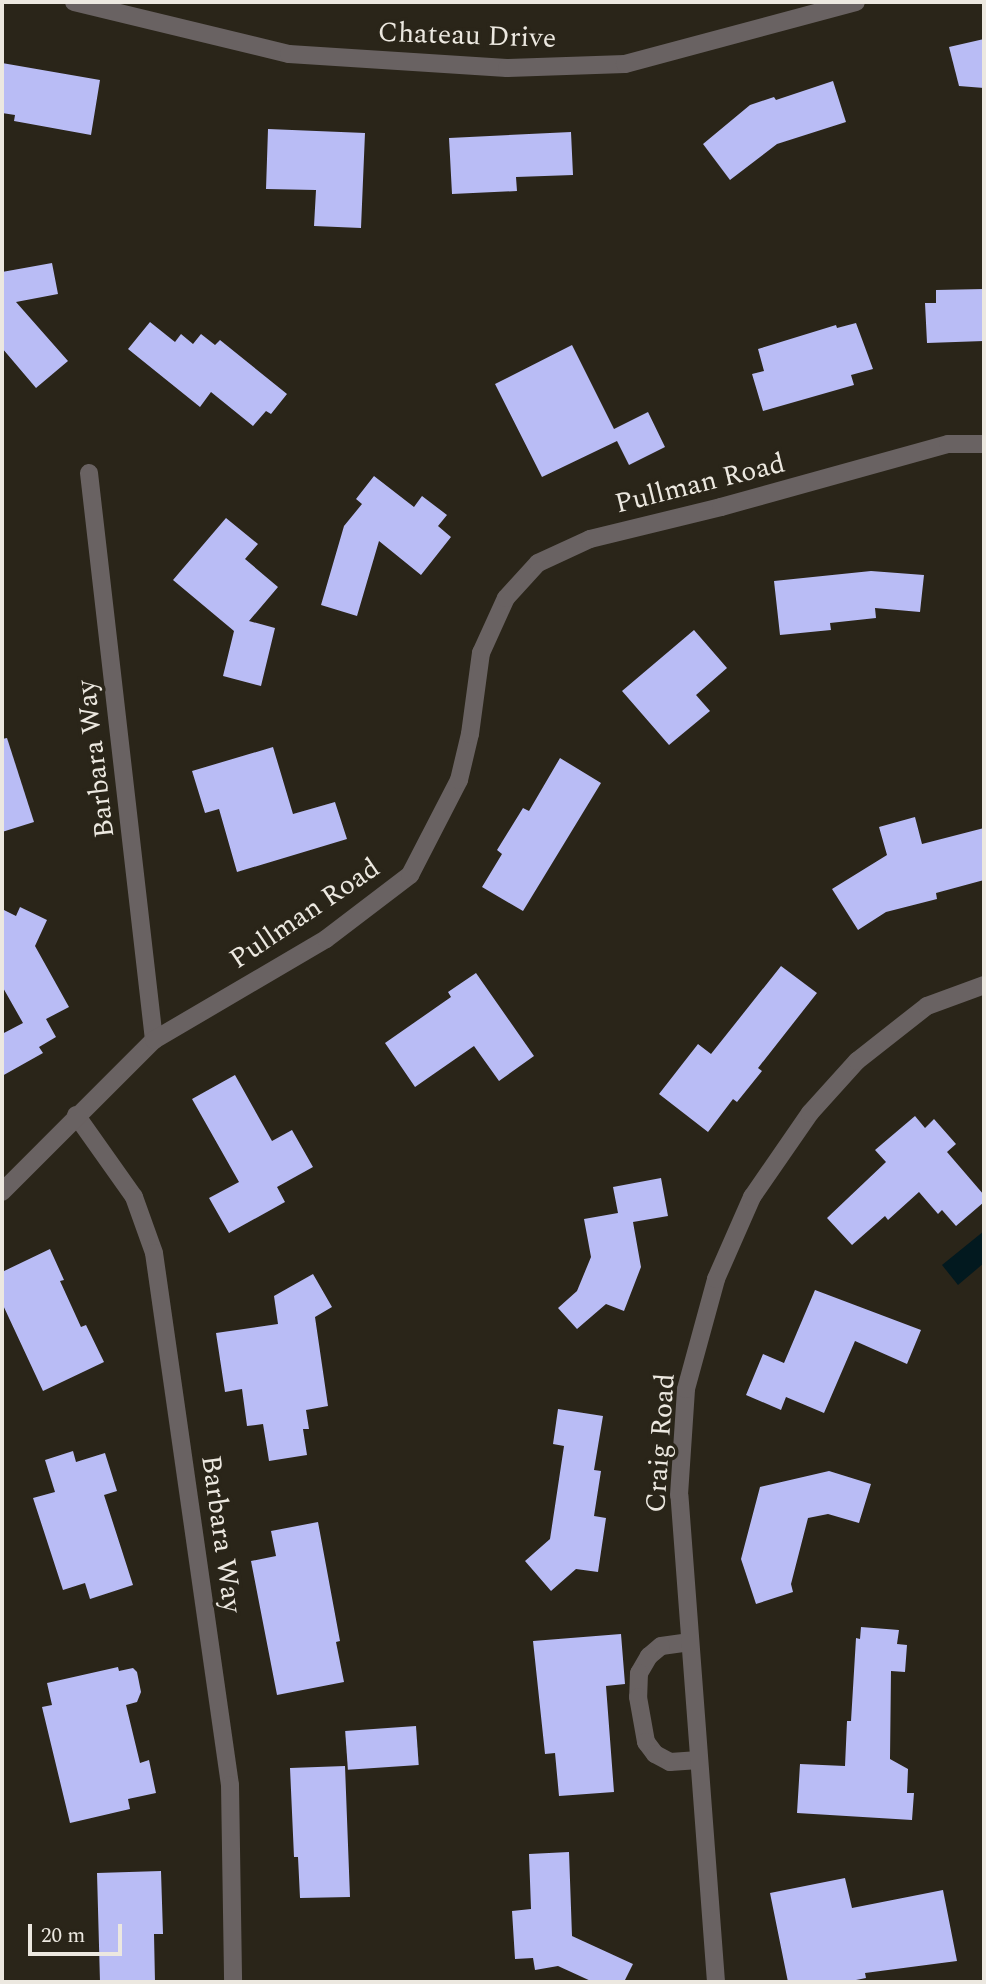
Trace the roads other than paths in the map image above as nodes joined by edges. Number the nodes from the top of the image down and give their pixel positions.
1 (74, 2) edge
2 (856, 2) edge
3 (984, 444) edge
4 (89, 473) dead end
5 (984, 985) edge
6 (154, 1040) junction
7 (76, 1115) junction
8 (2, 1192) edge
9 (690, 1642) junction
10 (699, 1760) junction
11 (233, 1982) edge
12 (716, 1982) edge

1 - 2 street, Chateau Drive
3 - 6 street, Pullman Road
4 - 6 street, Barbara Way
5 - 9 street, Craig Road
6 - 7 street, Pullman Road
7 - 8 street, Pullman Road
7 - 11 street, Barbara Way
9 - 10 street, Craig Road
9 - 10 street
10 - 12 street, Craig Road

